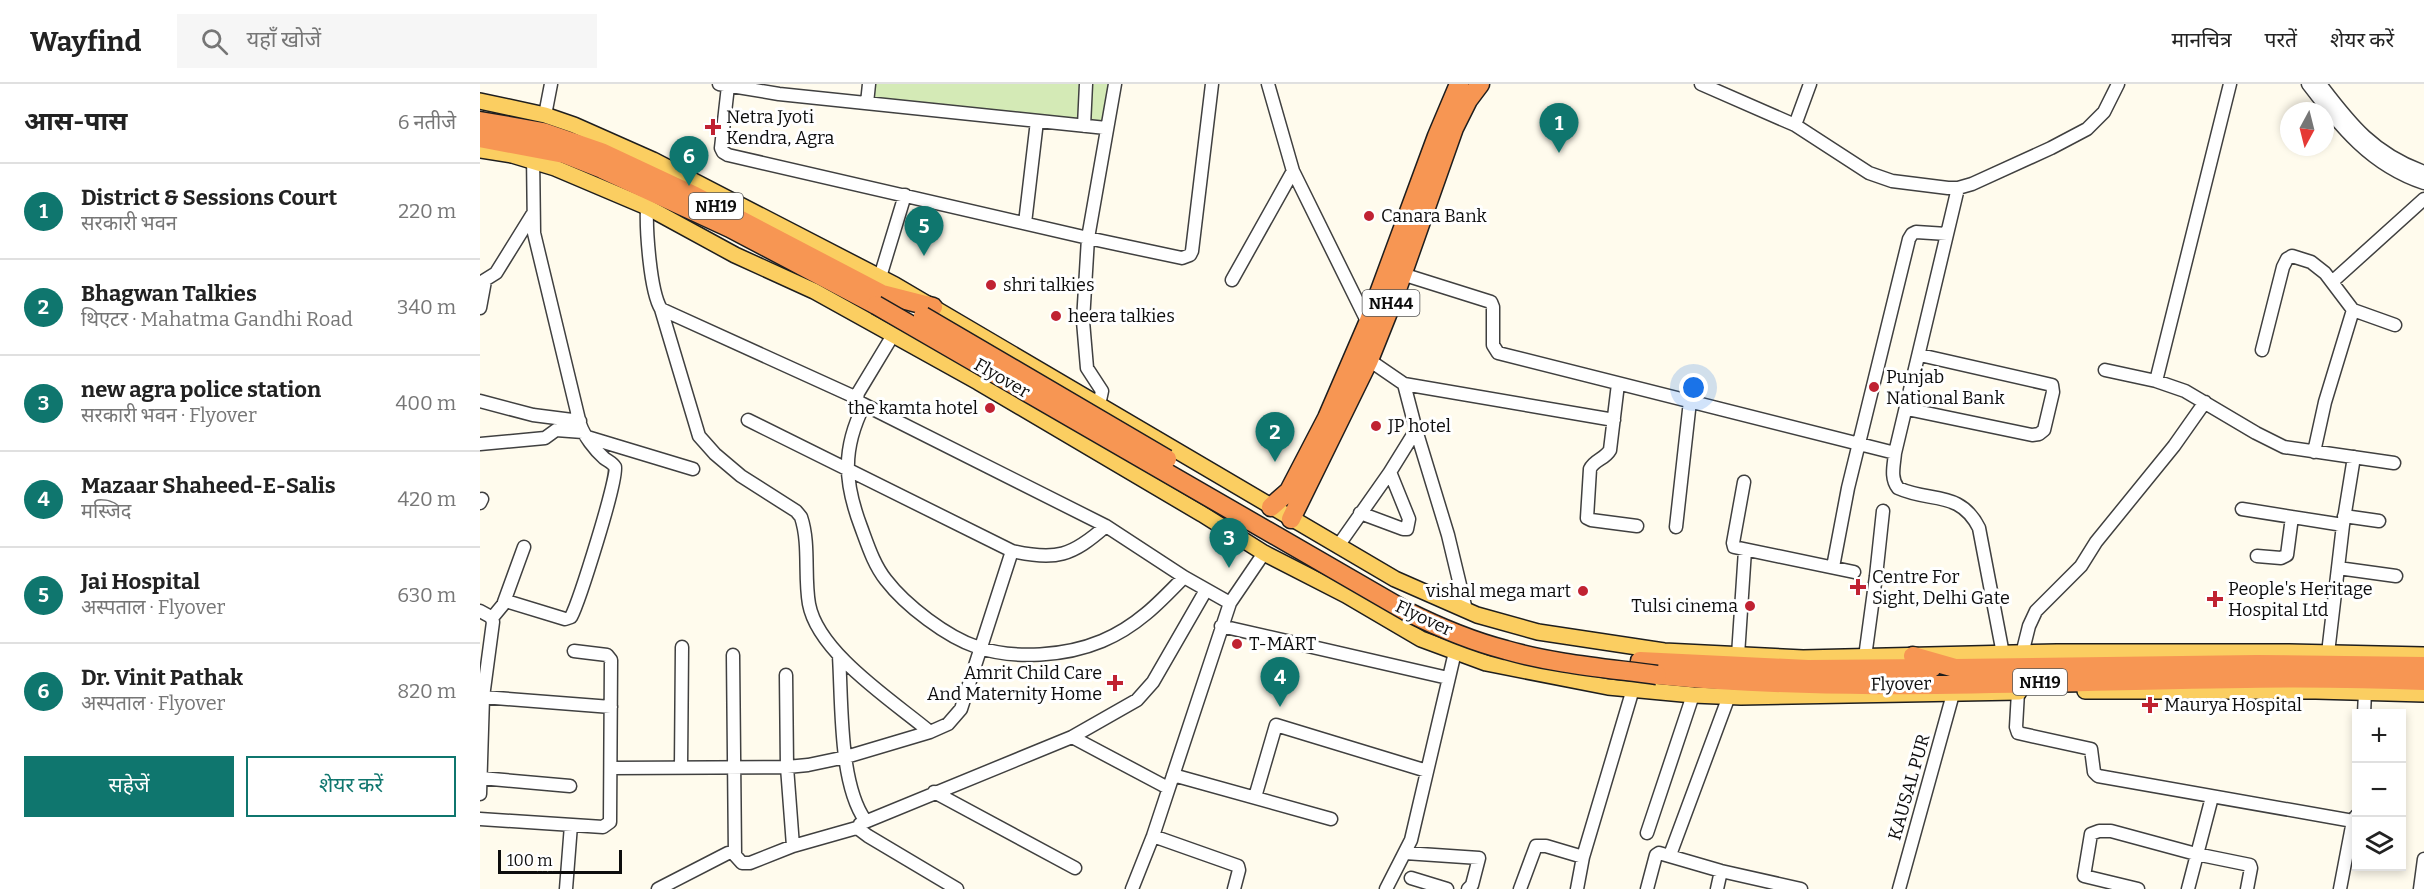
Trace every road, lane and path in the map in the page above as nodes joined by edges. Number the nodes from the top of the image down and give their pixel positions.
1 (551, 84) edge
2 (869, 84) edge
3 (1086, 84) edge
4 (1115, 84) edge
5 (1212, 84) edge
6 (1268, 84) edge
7 (1459, 84) edge
8 (1480, 84) edge
9 (1701, 84) edge
10 (1810, 84) edge
11 (2118, 84) edge
12 (2230, 84) edge
13 (2308, 84) edge
14 (2320, 84) edge
15 (723, 85) edge
16 (1718, 87) edge
17 (779, 89) edge
18 (480, 101) edge
19 (867, 103) junction
20 (480, 121) edge
21 (1037, 121) junction
22 (1795, 125) junction
23 (1084, 126) junction
24 (1106, 128) junction
25 (584, 129) junction
26 (480, 138) edge
27 (538, 139) junction
28 (480, 150) edge
29 (613, 158) junction
30 (1293, 171) junction
31 (2424, 172) edge
32 (2424, 183) edge
33 (1958, 188) junction
34 (905, 195) junction
35 (2424, 199) edge
36 (647, 207) junction
37 (532, 215) junction
38 (1025, 223) junction
39 (1947, 234) junction
40 (1089, 238) junction
41 (1402, 274) junction
42 (1232, 280) dead end
43 (482, 282) edge
44 (2332, 282) junction
45 (879, 292) junction
46 (480, 308) edge
47 (661, 309) junction
48 (2353, 310) junction
49 (928, 311) junction
50 (1368, 323) junction
51 (2395, 325) dead end
52 (893, 335) junction
53 (2262, 350) dead end
54 (1920, 356) junction
55 (1369, 360) junction
56 (2105, 370) dead end
57 (1089, 374) junction
58 (2156, 381) junction
59 (1404, 384) junction
60 (1618, 384) junction
61 (1082, 395) junction
62 (480, 401) edge
63 (860, 401) junction
64 (1690, 401) junction
65 (2205, 402) junction
66 (1099, 405) junction
67 (1907, 409) junction
68 (748, 420) dead end
69 (1614, 420) junction
70 (583, 430) junction
71 (1416, 430) junction
72 (480, 444) edge
73 (1858, 444) junction
74 (2314, 452) junction
75 (1895, 453) junction
76 (2354, 457) junction
77 (2394, 463) dead end
78 (693, 469) dead end
79 (847, 470) junction
80 (1390, 472) junction
81 (1744, 482) dead end
82 (1245, 492) junction
83 (1271, 507) junction
84 (2242, 509) dead end
85 (1882, 511) dead end
86 (1360, 513) junction
87 (2292, 517) junction
88 (1291, 519) junction
89 (2344, 521) junction
90 (2379, 521) dead end
91 (1637, 525) dead end
92 (1106, 526) junction
93 (1676, 527) dead end
94 (1224, 528) junction
95 (1323, 537) junction
96 (1338, 546) junction
97 (524, 547) dead end
98 (1745, 550) junction
99 (1012, 552) junction
100 (1264, 553) junction
101 (2257, 556) dead end
102 (1833, 567) junction
103 (2338, 568) junction
104 (1300, 572) junction
105 (1854, 572) dead end
106 (2396, 576) dead end
107 (1184, 577) junction
108 (1206, 590) junction
109 (504, 602) junction
110 (1230, 603) junction
111 (1466, 610) junction
112 (480, 611) edge
113 (492, 618) junction
114 (1221, 626) junction
115 (682, 647) dead end
116 (980, 648) junction
117 (574, 651) dead end
118 (1455, 651) junction
119 (2328, 652) junction
120 (2003, 654) junction
121 (2022, 654) junction
122 (733, 655) dead end
123 (1738, 655) junction
124 (2424, 655) edge
125 (839, 656) junction
126 (1913, 656) junction
127 (1864, 657) junction
128 (2424, 666) edge
129 (1955, 668) junction
130 (786, 675) dead end
131 (1448, 678) junction
132 (2424, 681) edge
133 (1633, 689) junction
134 (2018, 692) junction
135 (2365, 692) junction
136 (1953, 694) junction
137 (2424, 694) edge
138 (1693, 695) junction
139 (1729, 696) junction
140 (482, 702) edge
141 (611, 707) junction
142 (2364, 709) edge
143 (930, 732) junction
144 (1072, 737) junction
145 (846, 757) junction
146 (681, 767) junction
147 (735, 767) junction
148 (787, 767) junction
149 (611, 768) junction
150 (1427, 771) junction
151 (1173, 775) junction
152 (481, 778) edge
153 (570, 786) dead end
154 (1168, 788) junction
155 (934, 792) junction
156 (480, 794) edge
157 (1255, 797) junction
158 (2212, 797) junction
159 (480, 819) edge
160 (1331, 819) dead end
161 (2352, 819) edge
162 (862, 824) junction
163 (571, 825) junction
164 (1647, 832) dead end
165 (2352, 833) edge
166 (1153, 836) junction
167 (793, 846) junction
168 (1405, 853) junction
169 (2196, 854) junction
170 (735, 855) junction
171 (1670, 855) junction
172 (1583, 857) junction
173 (2424, 860) edge
174 (1075, 868) dead end
175 (1721, 871) junction
176 (1411, 878) dead end
177 (1780, 887) edge
178 (1442, 888) edge
179 (566, 889) edge
180 (658, 889) edge
181 (957, 889) edge
182 (1132, 889) edge
183 (1234, 889) edge
184 (1386, 889) edge
185 (1468, 889) edge
186 (1520, 889) edge
187 (1577, 889) edge
188 (1647, 889) edge
189 (1717, 889) edge
190 (1802, 889) edge
191 (1899, 889) edge
192 (2138, 889) edge
193 (2188, 889) edge
194 (2247, 889) edge
195 (2340, 889) edge
196 (2420, 889) edge

1 - 27 street
2 - 19 street
3 - 23 street
4 - 24 street
5 - 40 street
6 - 30 street
7 - 50 highway, NH44
8 - 41 highway, NH44
9 - 16 street
10 - 22 street
11 - 33 street
12 - 58 street
13 - 32 street
14 - 31 street
15 - 17 street
15 - 34 street
16 - 22 street
17 - 19 street
18 - 27 main road
19 - 21 street
20 - 27 highway, NH19
21 - 23 street
21 - 38 street
22 - 33 street
23 - 24 street
24 - 40 street
25 - 27 main road
25 - 29 street
25 - 45 main road
26 - 27 highway, NH19
27 - 28 main road
27 - 29 highway, NH19
27 - 36 main road
27 - 37 street
27 - 45 highway, Flyover / NH19
29 - 45 highway, NH19
30 - 42 street
30 - 50 street
33 - 39 street
34 - 38 street
34 - 45 street
35 - 44 street
36 - 47 street
36 - 52 main road
37 - 43 street
37 - 70 street
38 - 40 street
39 - 54 street
39 - 73 street
40 - 57 street
41 - 55 highway, NH44
41 - 60 street
43 - 46 street
44 - 48 street
44 - 53 street
45 - 49 highway, Flyover / NH19
45 - 132 highway, Flyover / NH19, bridge
47 - 63 street
47 - 125 street
48 - 51 street
48 - 74 street
49 - 61 main road
49 - 129 highway, Flyover / NH19, bridge
50 - 83 highway, NH44
52 - 63 street
52 - 94 main road
54 - 67 street
54 - 67 street
55 - 59 street
55 - 88 highway, NH44
56 - 58 street
57 - 61 street
57 - 66 street
58 - 65 street
59 - 69 street
59 - 71 street
60 - 64 street
60 - 69 street
61 - 66 main road
62 - 70 street
63 - 79 street
63 - 92 street
64 - 73 street
64 - 93 street
65 - 74 street
65 - 121 street
66 - 82 main road
67 - 75 street
68 - 79 street
69 - 91 street
70 - 72 street
70 - 78 street
70 - 109 street
71 - 80 street
71 - 111 street
73 - 75 street
73 - 102 street
74 - 76 street
75 - 120 street
76 - 77 street
76 - 89 street
79 - 99 street
79 - 116 street
80 - 86 street
80 - 86 street
81 - 98 street
82 - 83 main road
82 - 94 main road
83 - 88 main road
84 - 87 street
85 - 127 street
86 - 96 street
87 - 89 street
87 - 101 street
88 - 95 main road
89 - 90 street
89 - 103 street
92 - 99 street
92 - 107 street
94 - 100 main road
95 - 96 main road
95 - 104 main road
96 - 111 main road
97 - 109 street
98 - 102 street
98 - 123 street
99 - 116 street
100 - 104 main road
100 - 110 street
102 - 105 street
103 - 106 street
103 - 119 street
104 - 118 main road
107 - 108 street
107 - 116 street
108 - 110 street
108 - 144 street
109 - 113 street
110 - 114 street
111 - 123 main road
112 - 113 street
113 - 140 street
114 - 131 street
114 - 151 street
115 - 146 street
116 - 143 street
117 - 141 street
118 - 131 street
118 - 133 main road
119 - 121 main road
119 - 124 main road
120 - 121 main road
120 - 126 main road
122 - 147 street
123 - 127 main road
125 - 143 street
125 - 145 street
126 - 127 main road
126 - 129 highway
128 - 129 highway, NH19
130 - 148 street
131 - 150 street
133 - 138 main road
133 - 172 street
134 - 135 main road
134 - 136 main road
134 - 158 street
135 - 137 main road
135 - 142 street
136 - 139 main road
136 - 191 street, KAUSAL PUR
138 - 139 main road
138 - 164 street
139 - 171 street
140 - 141 street
140 - 152 street
141 - 149 street
143 - 145 street
144 - 154 street
144 - 155 street
145 - 148 street
145 - 162 street
146 - 147 street
146 - 149 street
147 - 148 street
147 - 170 street
148 - 167 street
149 - 163 street
150 - 157 street
150 - 168 street
151 - 154 street
151 - 157 street
152 - 153 street
152 - 156 street
154 - 166 street
155 - 162 street
155 - 174 street
157 - 160 street
158 - 161 street
158 - 169 street
159 - 163 street
162 - 167 street
162 - 181 street
163 - 179 street
165 - 195 street
166 - 182 street
166 - 183 street
167 - 170 street
168 - 184 street
168 - 185 street
169 - 192 street
169 - 193 street
169 - 194 street
170 - 180 street
171 - 175 street
171 - 188 street
172 - 186 street
172 - 187 street
173 - 196 street
175 - 177 street
175 - 189 street
176 - 178 street
177 - 190 street

